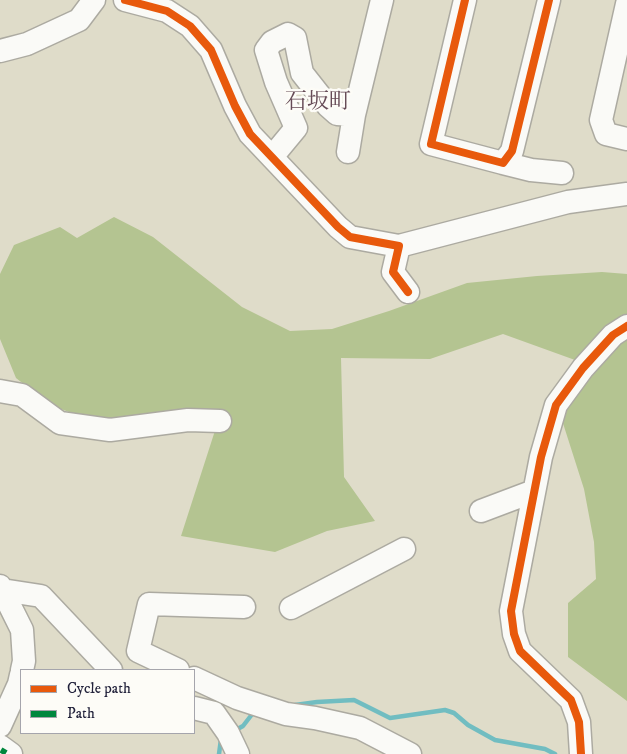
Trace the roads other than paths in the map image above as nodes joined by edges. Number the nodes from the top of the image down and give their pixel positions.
1 (94, 0) edge
2 (125, 0) edge
3 (382, 0) edge
4 (465, 0) edge
5 (549, 0) edge
6 (627, 4) edge
7 (0, 51) edge
8 (354, 115) junction
9 (627, 139) edge
10 (348, 152) dead end
11 (272, 157) junction
12 (503, 163) junction
13 (562, 172) dead end
14 (627, 194) edge
15 (399, 246) junction
16 (408, 292) dead end
17 (627, 326) edge
18 (0, 391) edge
19 (220, 420) dead end
20 (534, 491) junction
21 (481, 511) dead end
22 (404, 549) dead end
23 (1, 588) edge
24 (244, 607) dead end
25 (291, 608) dead end
26 (22, 669) edge
27 (110, 669) edge
28 (176, 669) edge
29 (195, 678) edge
30 (20, 680) edge
31 (195, 708) edge
32 (0, 726) edge
33 (233, 743) edge
34 (0, 746) edge
35 (11, 754) edge
36 (410, 754) edge
37 (581, 754) edge

1 - 7 street
2 - 11 street
3 - 8 street
4 - 12 street
5 - 12 street
6 - 9 street
8 - 10 street
8 - 11 street
11 - 15 street
12 - 13 street
14 - 15 street
15 - 16 street
17 - 20 street
18 - 19 street
20 - 21 street
20 - 37 street
22 - 25 street
23 - 26 street
23 - 27 street
24 - 28 street
29 - 36 street
30 - 32 street
31 - 33 street
34 - 35 street

